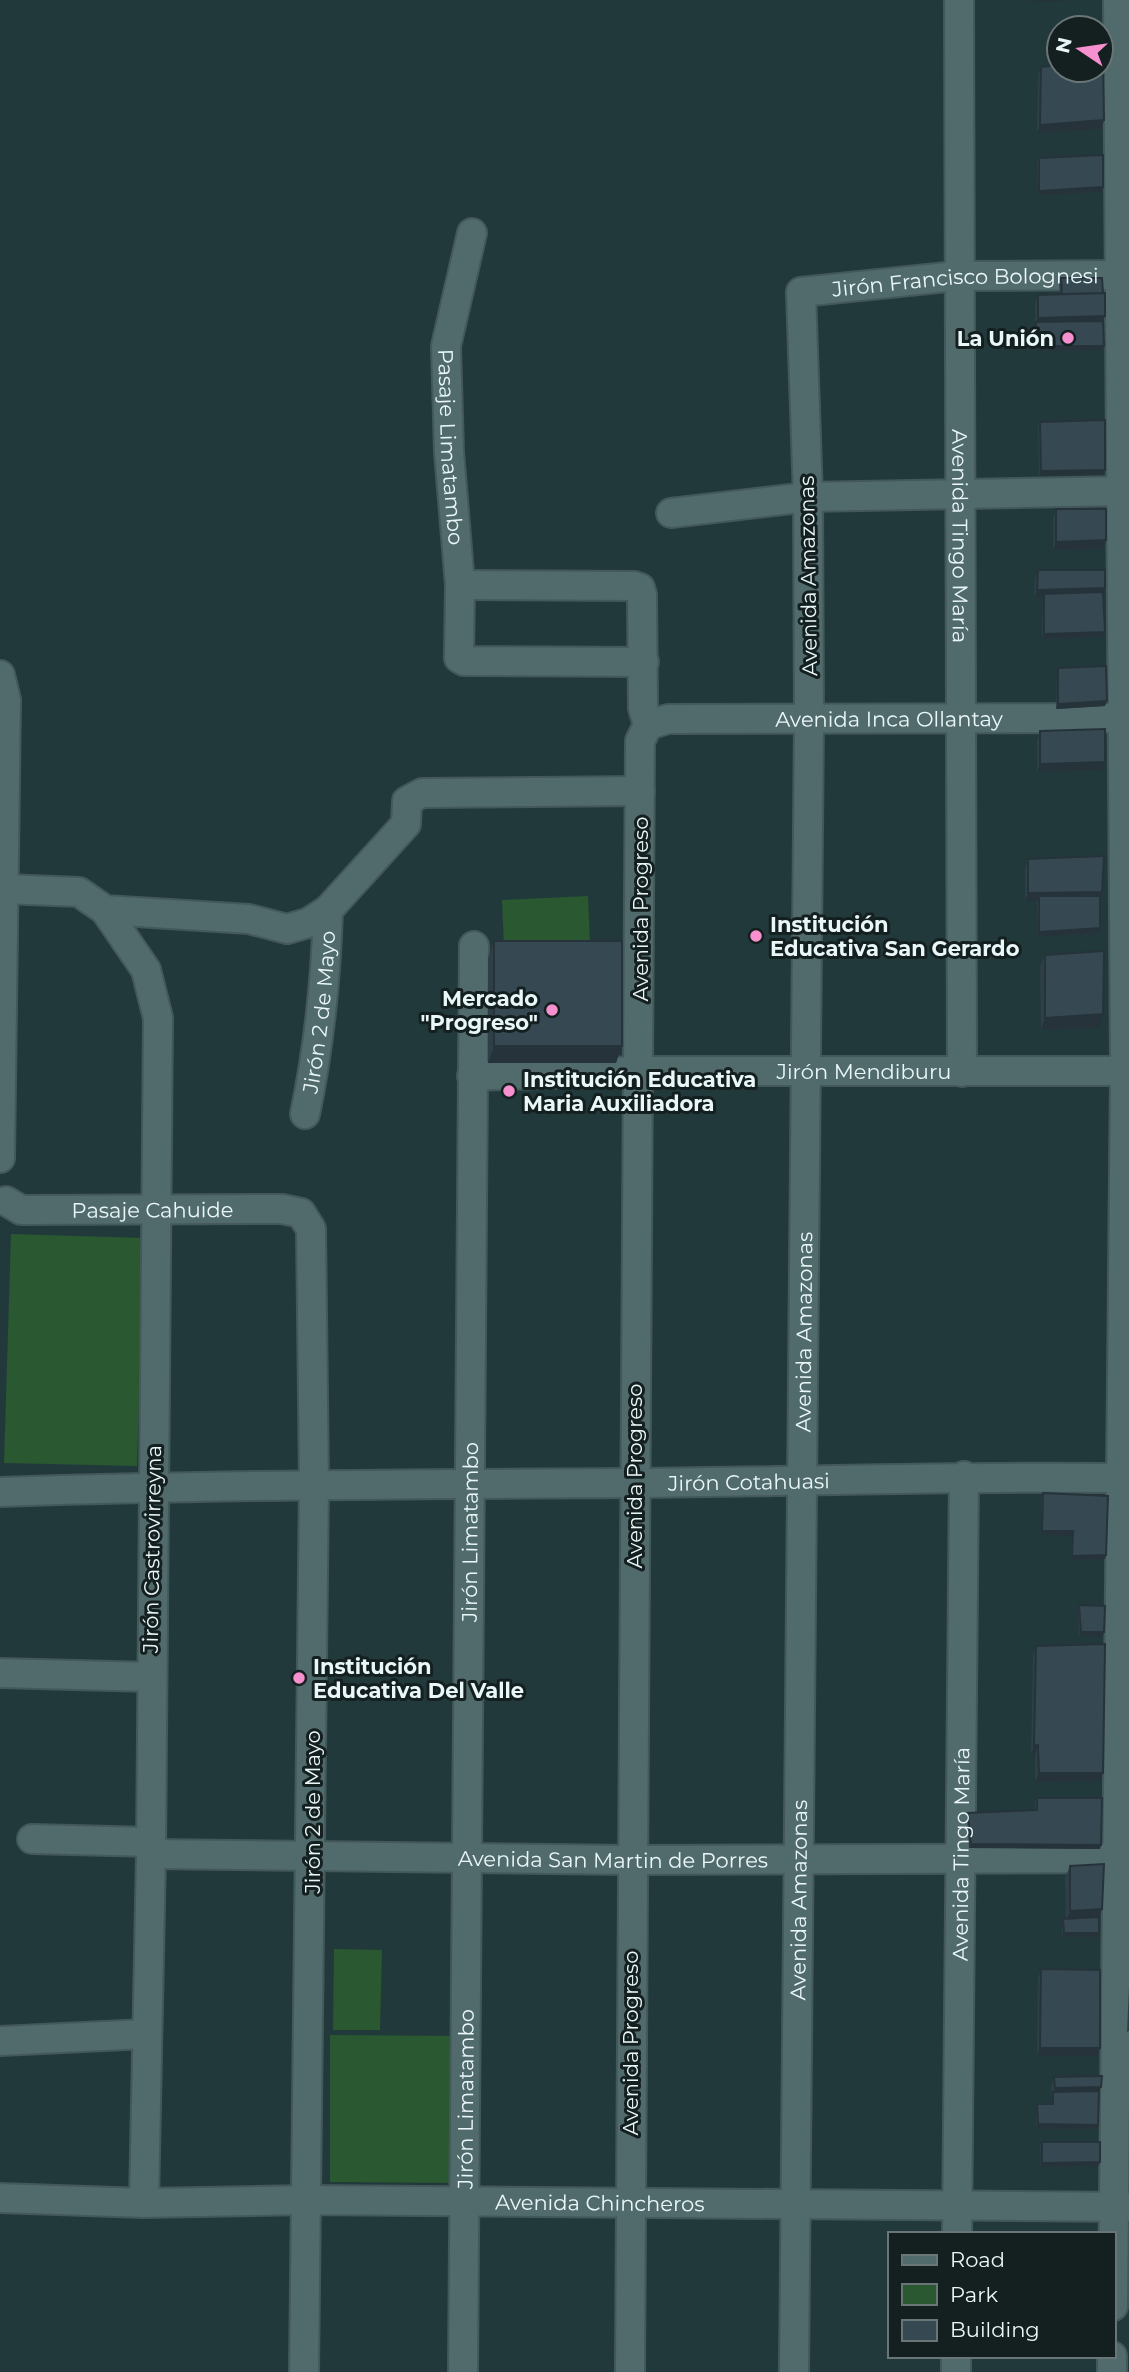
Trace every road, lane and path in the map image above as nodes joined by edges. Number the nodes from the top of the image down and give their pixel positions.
1 (959, 0) edge
2 (1118, 0) edge
3 (472, 233) dead end
4 (1124, 275) edge
5 (957, 276) junction
6 (801, 292) joint
7 (1125, 491) edge
8 (963, 494) junction
9 (808, 497) junction
10 (671, 513) dead end
11 (460, 585) junction
12 (644, 662) junction
13 (0, 675) edge
14 (962, 718) junction
15 (1126, 718) edge
16 (809, 719) junction
17 (648, 725) junction
18 (640, 791) junction
19 (4, 889) junction
20 (105, 910) junction
21 (328, 910) junction
22 (474, 946) dead end
23 (805, 1071) junction
24 (1127, 1071) edge
25 (639, 1072) junction
26 (962, 1072) junction
27 (472, 1076) junction
28 (1, 1093) edge
29 (305, 1114) dead end
30 (0, 1158) edge
31 (2, 1205) edge
32 (156, 1209) junction
33 (301, 1213) joint
34 (964, 1476) junction
35 (1119, 1478) junction
36 (800, 1481) junction
37 (314, 1483) junction
38 (471, 1483) junction
39 (634, 1483) junction
40 (153, 1487) junction
41 (0, 1492) edge
42 (0, 1673) edge
43 (151, 1677) junction
44 (32, 1839) dead end
45 (1122, 1846) edge
46 (151, 1848) junction
47 (312, 1856) junction
48 (466, 1857) junction
49 (961, 1857) junction
50 (631, 1860) junction
51 (798, 1860) junction
52 (146, 2034) junction
53 (0, 2041) edge
54 (1123, 2047) edge
55 (0, 2198) edge
56 (308, 2200) junction
57 (462, 2202) junction
58 (630, 2202) junction
59 (144, 2203) junction
60 (794, 2203) junction
61 (957, 2204) junction
62 (1122, 2206) edge
63 (957, 2232) edge
64 (1115, 2284) edge
65 (304, 2372) edge
66 (463, 2372) edge
67 (629, 2372) edge
68 (794, 2372) edge

1 - 5 street, Avenida Tingo María
2 - 4 street
3 - 11 street, Pasaje Limatambo
4 - 5 street, Jirón Francisco Bolognesi
4 - 7 street
5 - 6 street, Jirón Francisco Bolognesi
5 - 8 street, Avenida Tingo María
6 - 9 street, Avenida Amazonas
7 - 8 street
7 - 15 street
8 - 9 street
8 - 14 street, Avenida Tingo María
9 - 10 street
9 - 16 street, Avenida Amazonas
11 - 12 street, Avenida Progreso
11 - 12 street, Pasaje Limatambo
12 - 17 street, Avenida Progreso
13 - 19 street
14 - 15 street, Avenida Inca Ollantay
14 - 16 street, Avenida Inca Ollantay
14 - 26 street, Avenida Tingo María
15 - 24 street
16 - 17 street, Avenida Inca Ollantay
16 - 23 street, Avenida Amazonas
17 - 18 street, Avenida Progreso
18 - 21 street
18 - 25 street, Avenida Progreso
19 - 20 street
19 - 28 street
20 - 21 street
20 - 32 street, Jirón Castrovirreyna
21 - 29 street, Jirón 2 de Mayo
22 - 27 street, Jirón Limatambo
23 - 25 street, Jirón Mendiburu
23 - 26 street, Jirón Mendiburu
23 - 36 street, Avenida Amazonas
24 - 26 street, Jirón Mendiburu
24 - 35 street
25 - 27 street, Jirón Mendiburu
25 - 39 street, Avenida Progreso
27 - 38 street, Jirón Limatambo
28 - 30 street
31 - 32 street, Pasaje Cahuide
32 - 33 street, Pasaje Cahuide
32 - 40 street, Jirón Castrovirreyna
33 - 37 street, Jirón 2 de Mayo
34 - 35 street, Jirón Cotahuasi
34 - 36 street, Jirón Cotahuasi
34 - 49 street, Avenida Tingo María
35 - 45 street
36 - 39 street, Jirón Cotahuasi
36 - 51 street, Avenida Amazonas
37 - 38 street, Jirón Cotahuasi
37 - 40 street, Jirón Cotahuasi
37 - 47 street, Jirón 2 de Mayo
38 - 39 street, Jirón Cotahuasi
38 - 48 street, Jirón Limatambo
39 - 50 street, Avenida Progreso
40 - 41 street, Jirón Cotahuasi
40 - 43 street, Jirón Castrovirreyna
42 - 43 street
43 - 46 street, Jirón Castrovirreyna
44 - 46 street, Avenida San Martin de Porres
45 - 49 street, Avenida San Martin de Porres
45 - 54 street
46 - 47 street, Avenida San Martin de Porres
46 - 52 street, Jirón Castrovirreyna
47 - 48 street, Avenida San Martin de Porres
47 - 56 street, Jirón 2 de Mayo
48 - 50 street, Avenida San Martin de Porres
48 - 57 street, Jirón Limatambo
49 - 51 street, Avenida San Martin de Porres
49 - 61 street, Avenida Tingo María
50 - 51 street, Avenida San Martin de Porres
50 - 58 street, Avenida Progreso
51 - 60 street, Avenida Amazonas
52 - 53 street
52 - 59 street, Jirón Castrovirreyna
54 - 62 street
55 - 59 street, Avenida Chincheros
56 - 57 street, Avenida Chincheros
56 - 59 street, Avenida Chincheros
56 - 65 street, Jirón 2 de Mayo
57 - 58 street, Avenida Chincheros
57 - 66 street, Jirón Limatambo
58 - 60 street, Avenida Chincheros
58 - 67 street, Avenida Progreso
60 - 61 street, Avenida Chincheros
60 - 68 street, Avenida Amazonas
61 - 62 street, Avenida Chincheros
61 - 63 street, Avenida Tingo María
62 - 64 street

